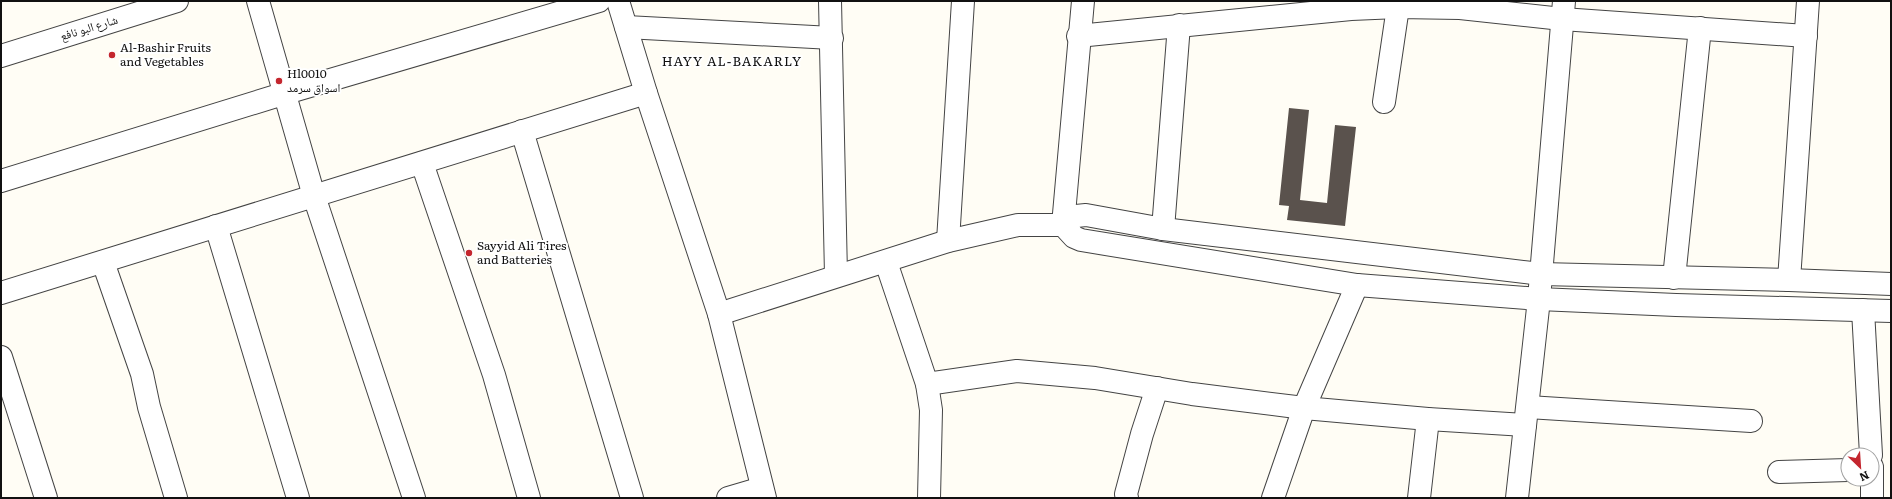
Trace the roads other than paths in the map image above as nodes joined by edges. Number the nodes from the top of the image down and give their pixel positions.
1 (177, 1) edge
2 (258, 1) edge
3 (599, 1) edge
4 (618, 1) edge
5 (830, 1) edge
6 (963, 1) edge
7 (1083, 1) edge
8 (1808, 1) edge
9 (1351, 5) edge
10 (1398, 7) junction
11 (1563, 10) edge
12 (1179, 25) junction
13 (626, 27) junction
14 (1700, 28) junction
15 (1078, 36) junction
16 (1806, 36) junction
17 (832, 38) junction
18 (1, 56) edge
19 (286, 93) junction
20 (646, 93) junction
21 (1384, 102) dead end
22 (522, 131) junction
23 (422, 163) junction
24 (1, 181) edge
25 (314, 196) junction
26 (1063, 225) junction
27 (216, 226) junction
28 (1163, 229) junction
29 (948, 241) junction
30 (103, 262) junction
31 (886, 262) junction
32 (1541, 274) junction
33 (836, 275) junction
34 (1674, 278) junction
35 (1789, 280) junction
36 (1891, 284) edge
37 (1357, 285) junction
38 (1, 294) edge
39 (1539, 299) junction
40 (1862, 310) junction
41 (1891, 311) edge
42 (719, 314) junction
43 (1, 356) edge
44 (927, 384) junction
45 (1157, 388) junction
46 (6, 389) edge
47 (1304, 408) junction
48 (1526, 416) junction
49 (1428, 419) junction
50 (1751, 421) dead end
51 (1871, 447) edge
52 (1840, 470) edge
53 (1779, 472) dead end
54 (1872, 487) edge
55 (764, 493) edge
56 (1521, 497) edge
57 (46, 498) edge
58 (176, 498) edge
59 (298, 498) edge
60 (414, 498) edge
61 (529, 498) edge
62 (632, 498) edge
63 (728, 498) edge
64 (929, 498) edge
65 (1127, 498) edge
66 (1274, 498) edge
67 (1419, 498) edge
68 (1872, 498) edge

1 - 18 street, شارع البو نافع
2 - 19 street
3 - 19 street
4 - 13 street
5 - 17 street
6 - 29 street
7 - 15 street
8 - 16 street
9 - 10 street
9 - 12 street
10 - 11 street
10 - 21 street
11 - 14 street
11 - 32 street
12 - 15 street
12 - 28 street
13 - 17 street
13 - 20 street
14 - 16 street
14 - 34 street
15 - 26 street
16 - 35 street
17 - 33 street
19 - 24 street
19 - 25 street
20 - 22 street
20 - 42 street
22 - 23 street
22 - 62 street
23 - 25 street
23 - 61 street
25 - 27 street
25 - 60 street
26 - 28 street
26 - 29 street
26 - 37 street
27 - 30 street
27 - 59 street
28 - 32 street
29 - 31 street
30 - 38 street
30 - 58 street
31 - 33 street
31 - 44 street
32 - 34 street
32 - 39 street
33 - 42 street
34 - 35 street
35 - 36 street
37 - 39 street
37 - 47 street
39 - 40 street
39 - 48 street
40 - 41 street
40 - 51 street
42 - 55 street
43 - 46 street
44 - 45 street
44 - 64 street
45 - 47 street
45 - 65 street
46 - 57 street
47 - 49 street
47 - 66 street
48 - 49 street
48 - 50 street
48 - 56 street
49 - 67 street
52 - 53 street
54 - 68 street
55 - 63 street

